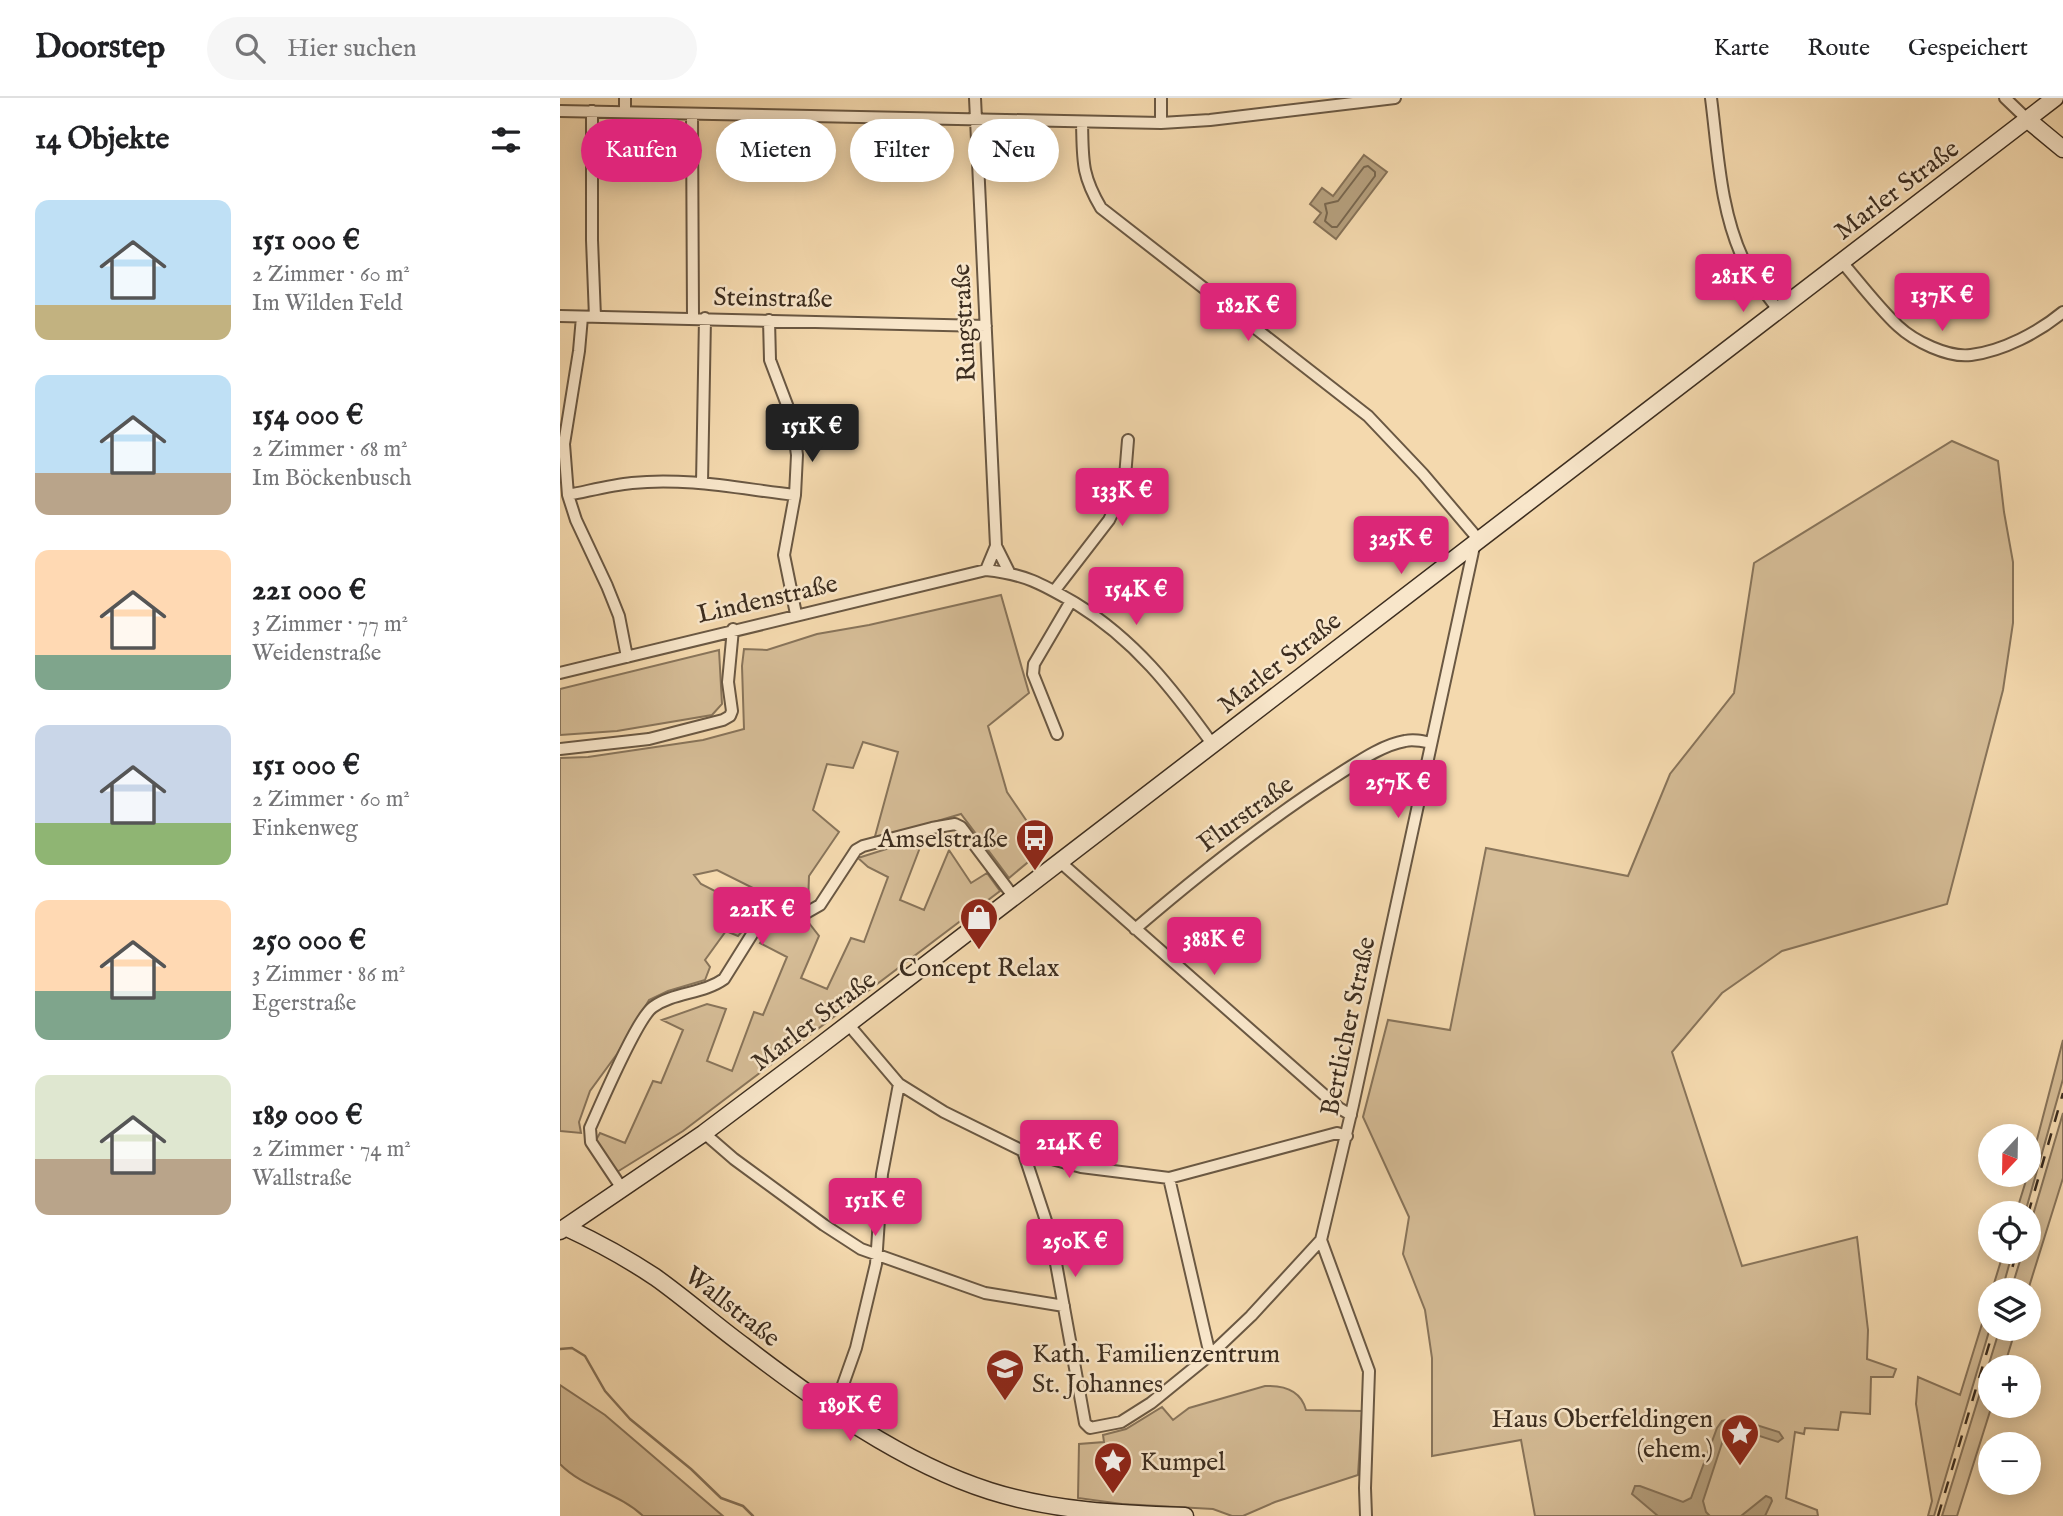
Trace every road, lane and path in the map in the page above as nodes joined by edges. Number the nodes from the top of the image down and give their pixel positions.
1 (625, 98) edge
2 (975, 98) edge
3 (1161, 98) edge
4 (1395, 98) edge
5 (1711, 98) edge
6 (2005, 98) edge
7 (2055, 98) edge
8 (560, 111) edge
9 (592, 111) junction
10 (625, 112) junction
11 (692, 114) junction
12 (976, 119) joint
13 (2028, 120) junction
14 (1059, 121) edge
15 (1082, 122) junction
16 (1161, 123) junction
17 (2063, 149) edge
18 (979, 182) edge
19 (1841, 261) junction
20 (1778, 310) junction
21 (2063, 312) edge
22 (560, 316) edge
23 (582, 317) junction
24 (595, 317) junction
25 (693, 318) junction
26 (705, 318) junction
27 (769, 320) junction
28 (986, 326) junction
29 (1128, 440) dead end
30 (702, 483) junction
31 (568, 495) junction
32 (794, 495) junction
33 (1477, 541) junction
34 (996, 546) junction
35 (986, 570) junction
36 (1009, 572) junction
37 (1055, 590) junction
38 (1071, 601) junction
39 (796, 614) junction
40 (733, 629) junction
41 (627, 657) junction
42 (560, 673) edge
43 (1057, 734) dead end
44 (1431, 743) junction
45 (1213, 745) junction
46 (560, 749) edge
47 (1059, 862) junction
48 (1013, 896) junction
49 (1135, 929) junction
50 (848, 1024) junction
51 (899, 1084) junction
52 (1351, 1115) junction
53 (704, 1133) junction
54 (1346, 1136) junction
55 (1023, 1151) junction
56 (1169, 1178) junction
57 (623, 1190) junction
58 (564, 1229) edge
59 (1321, 1240) junction
60 (875, 1255) junction
61 (1064, 1307) junction
62 (1210, 1355) junction
63 (834, 1410) junction
64 (1082, 1513) edge
65 (1185, 1516) edge
66 (1366, 1516) edge

1 - 10 street
2 - 12 street, Ringstraße
3 - 16 street
4 - 16 street
5 - 20 street
6 - 13 street
7 - 13 main road, Marler Straße
8 - 9 street
9 - 10 street
9 - 24 street
10 - 11 street
11 - 12 street
11 - 25 street
13 - 17 main road
13 - 19 main road, Marler Straße
14 - 15 street
15 - 16 street
15 - 33 street
18 - 28 street, Ringstraße
19 - 20 main road, Marler Straße
19 - 21 street
20 - 33 main road, Marler Straße
22 - 23 street, Steinstraße
23 - 24 street, Steinstraße
23 - 31 street
24 - 25 street, Steinstraße
25 - 26 street, Steinstraße
26 - 27 street, Steinstraße
26 - 30 street
27 - 28 street, Steinstraße
27 - 32 street
28 - 34 street, Ringstraße
29 - 37 street
30 - 31 street
30 - 32 street
31 - 41 street
32 - 39 street
33 - 44 street, Bertlicher Straße
33 - 45 main road, Marler Straße
34 - 35 street, Ringstraße
34 - 36 street, Ringstraße
35 - 36 street, Lindenstraße
35 - 39 street, Lindenstraße
36 - 37 street, Lindenstraße
37 - 38 street, Lindenstraße
38 - 43 street
38 - 45 street, Lindenstraße
39 - 40 street, Lindenstraße
40 - 41 street, Lindenstraße
40 - 46 street
41 - 42 street, Lindenstraße
44 - 49 street, Flurstraße
44 - 52 street, Bertlicher Straße
45 - 47 main road, Marler Straße
47 - 48 main road, Marler Straße
47 - 49 street
48 - 50 main road, Marler Straße
48 - 57 street
49 - 52 street
50 - 51 street
50 - 53 main road, Marler Straße
51 - 55 street
51 - 60 street
52 - 54 street, Bertlicher Straße
53 - 57 main road, Marler Straße
53 - 60 street
54 - 56 street
54 - 59 street, Bertlicher Straße
55 - 56 street
55 - 61 street
56 - 62 street
57 - 58 main road, Marler Straße
58 - 63 main road, Wallstraße
59 - 62 street
59 - 66 street
60 - 61 street
60 - 63 street
61 - 62 street
63 - 64 main road, Wallstraße
64 - 65 main road, Wallstraße

